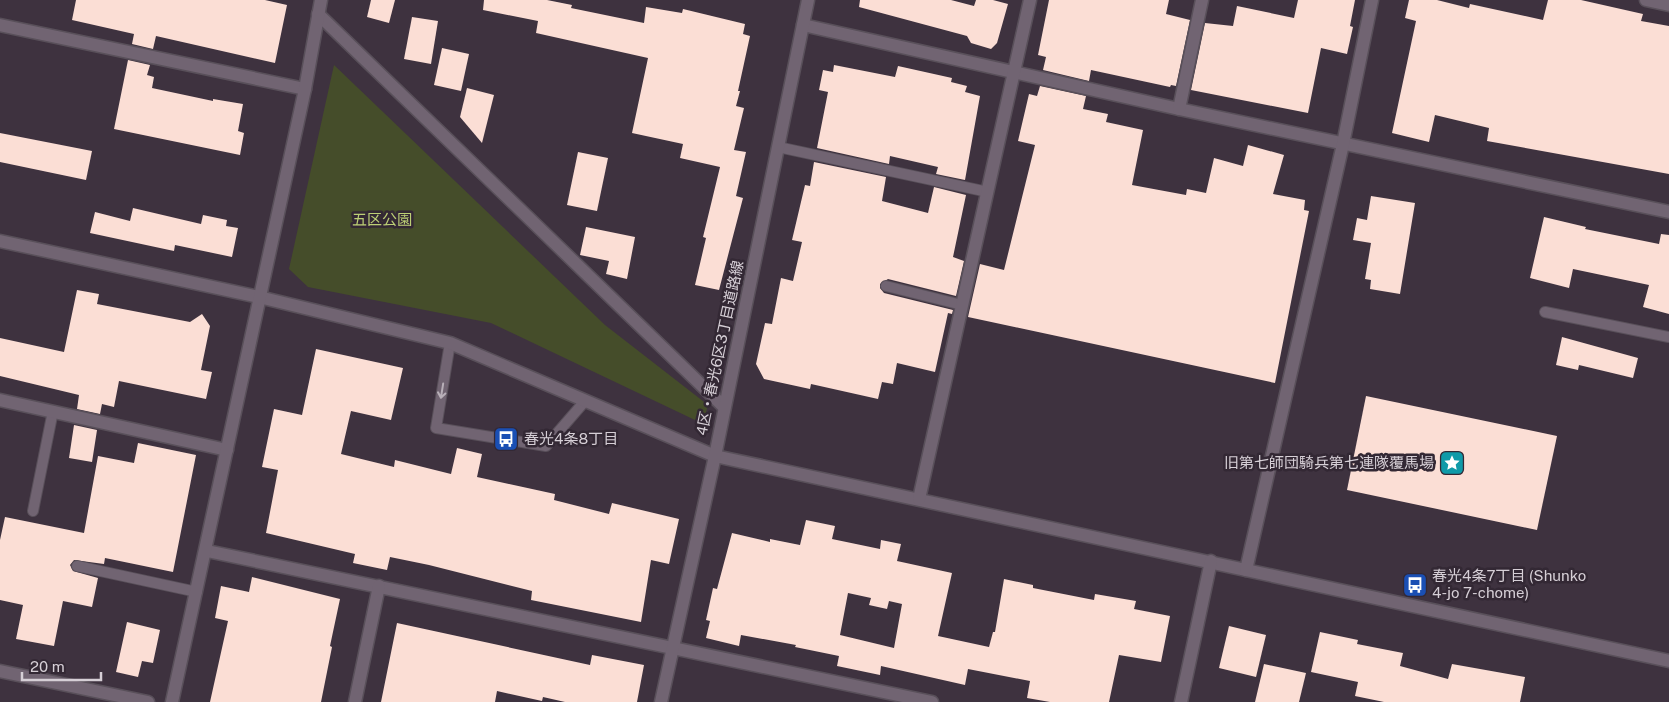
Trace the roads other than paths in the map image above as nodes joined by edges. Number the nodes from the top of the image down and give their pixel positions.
1 (321, 0) edge
2 (808, 0) edge
3 (1030, 0) edge
4 (1202, 0) edge
5 (1372, 0) edge
6 (1646, 0) edge
7 (1669, 5) edge
8 (318, 14) junction
9 (0, 25) edge
10 (803, 25) junction
11 (1015, 71) junction
12 (305, 89) junction
13 (1179, 109) junction
14 (1343, 144) junction
15 (778, 147) junction
16 (988, 192) junction
17 (1669, 212) edge
18 (0, 241) edge
19 (886, 286) dead end
20 (259, 297) junction
21 (962, 305) junction
22 (1545, 312) dead end
23 (1669, 337) edge
24 (450, 343) junction
25 (0, 400) edge
26 (585, 402) junction
27 (724, 406) junction
28 (53, 411) junction
29 (228, 450) junction
30 (715, 456) junction
31 (919, 499) junction
32 (33, 511) dead end
33 (207, 551) junction
34 (1211, 562) junction
35 (77, 566) dead end
36 (1246, 570) junction
37 (379, 586) junction
38 (198, 592) junction
39 (672, 647) junction
40 (1669, 661) edge
41 (0, 672) edge
42 (148, 702) edge
43 (172, 702) edge
44 (355, 702) edge
45 (660, 702) edge
46 (932, 702) edge
47 (1181, 702) edge

1 - 8 street
2 - 10 street, 4区・春光6区3丁目道路線
3 - 11 street
4 - 13 street
5 - 14 street
6 - 7 street
8 - 12 street
8 - 27 street
9 - 12 street
10 - 11 street
10 - 15 street, 4区・春光6区3丁目道路線
11 - 13 street
11 - 16 street
12 - 20 street
13 - 14 street
14 - 17 street
14 - 36 street
15 - 16 lane
15 - 27 street, 4区・春光6区3丁目道路線
16 - 21 street
18 - 20 street
19 - 21 lane
20 - 24 street
20 - 29 street
21 - 31 street
22 - 23 lane
24 - 26 street
24 -> 26 lane
25 - 28 street
26 - 30 street
27 - 30 street, 4区・春光6区3丁目道路線
28 - 29 street
28 - 32 lane
29 - 33 street
30 - 31 street
30 - 39 street, 4区・春光6区3丁目道路線
31 - 34 street
33 - 37 street
33 - 38 street
34 - 36 street
34 - 47 street
35 - 38 lane
36 - 40 street
37 - 39 street
37 - 44 street
38 - 43 street
39 - 45 street, 4区・春光6区3丁目道路線
39 - 46 street
41 - 42 street

